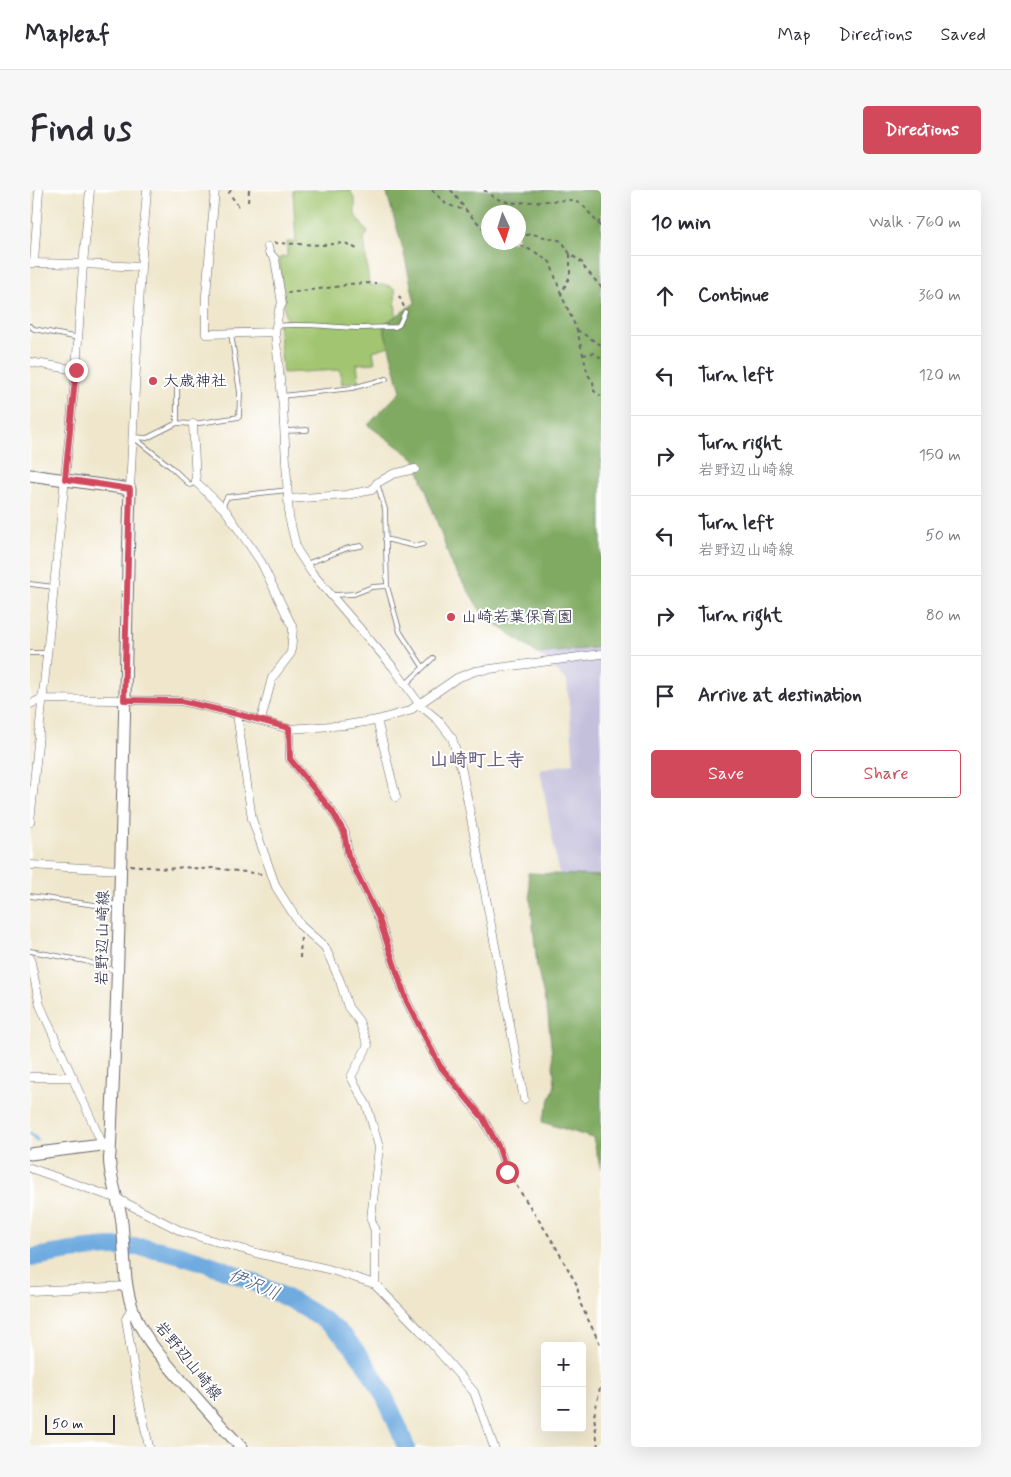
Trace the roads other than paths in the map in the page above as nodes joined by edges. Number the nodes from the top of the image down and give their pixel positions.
1 (38, 190) edge
2 (90, 190) edge
3 (147, 190) edge
4 (215, 190) edge
5 (268, 246) road end
6 (32, 262) edge
7 (83, 264) junction
8 (141, 267) junction
9 (405, 312) dead end
10 (30, 326) edge
11 (275, 329) junction
12 (231, 333) junction
13 (78, 338) junction
14 (30, 362) edge
15 (76, 370) junction
16 (386, 379) dead end
17 (177, 387) dead end
18 (282, 396) junction
19 (177, 423) junction
20 (193, 424) junction
21 (307, 430) dead end
22 (285, 432) junction
23 (133, 437) junction
24 (415, 469) dead end
25 (30, 475) edge
26 (65, 479) junction
27 (196, 482) junction
28 (377, 483) junction
29 (130, 489) junction
30 (288, 490) junction
31 (288, 499) junction
32 (222, 507) junction
33 (385, 540) junction
34 (423, 544) dead end
35 (361, 546) dead end
36 (306, 564) junction
37 (30, 584) edge
38 (387, 586) junction
39 (54, 587) junction
40 (332, 595) junction
41 (30, 653) edge
42 (47, 653) junction
43 (601, 654) edge
44 (433, 658) dead end
45 (423, 666) junction
46 (406, 684) junction
47 (42, 699) junction
48 (124, 700) junction
49 (30, 704) edge
50 (420, 705) junction
51 (237, 714) junction
52 (260, 720) junction
53 (377, 720) junction
54 (289, 728) junction
55 (396, 797) dead end
56 (30, 822) edge
57 (30, 865) edge
58 (121, 867) junction
59 (30, 896) edge
60 (120, 904) junction
61 (30, 951) edge
62 (30, 958) edge
63 (118, 971) junction
64 (30, 1077) edge
65 (73, 1077) junction
66 (524, 1099) dead end
67 (102, 1145) junction
68 (30, 1154) edge
69 (108, 1160) junction
70 (30, 1168) edge
71 (507, 1172) road end
72 (118, 1199) junction
73 (127, 1284) junction
74 (375, 1284) junction
75 (30, 1291) edge
76 (132, 1307) junction
77 (149, 1447) edge
78 (241, 1447) edge
79 (494, 1447) edge

1 - 6 street
2 - 7 street
3 - 8 street
4 - 12 street
5 - 11 street
6 - 7 street
7 - 8 street
7 - 13 street
8 - 23 street
9 - 11 lane
10 - 13 lane
11 - 12 street
11 - 18 street
12 - 20 lane
13 - 15 street
14 - 15 street
15 - 26 street
16 - 18 lane
17 - 19 lane
18 - 22 street
19 - 20 lane
19 - 23 lane
20 - 27 street
21 - 22 lane
22 - 30 street
23 - 27 lane
23 - 29 street
24 - 28 street
25 - 26 main road
26 - 29 main road
26 - 39 street
27 - 32 street
28 - 31 street
28 - 33 lane
29 - 48 main road, 岩野辺山崎線
30 - 31 street
30 - 32 lane
31 - 36 street
32 - 52 street
33 - 34 lane
33 - 38 lane
35 - 36 lane
36 - 40 street
37 - 39 lane
38 - 40 lane
38 - 45 lane
39 - 42 street
40 - 46 street
41 - 42 lane
42 - 47 street
43 - 50 street
44 - 45 lane
45 - 46 lane
46 - 50 street
47 - 48 street
47 - 49 street
47 - 56 street
48 - 51 street
48 - 58 main road, 岩野辺山崎線
50 - 53 street
50 - 66 street
51 - 52 street
51 - 74 street
52 - 54 street
53 - 54 street
53 - 55 street
54 - 71 street
57 - 58 street
58 - 60 main road, 岩野辺山崎線
59 - 60 lane
60 - 63 main road, 岩野辺山崎線
61 - 63 lane
62 - 65 street
63 - 69 main road, 岩野辺山崎線
64 - 65 street
65 - 67 street
67 - 68 main road
67 - 69 street
69 - 72 main road, 岩野辺山崎線
70 - 72 street
72 - 73 main road, 岩野辺山崎線
72 - 74 street
73 - 75 street
73 - 76 main road, 岩野辺山崎線
74 - 79 street
76 - 77 street
76 - 78 main road, 岩野辺山崎線

